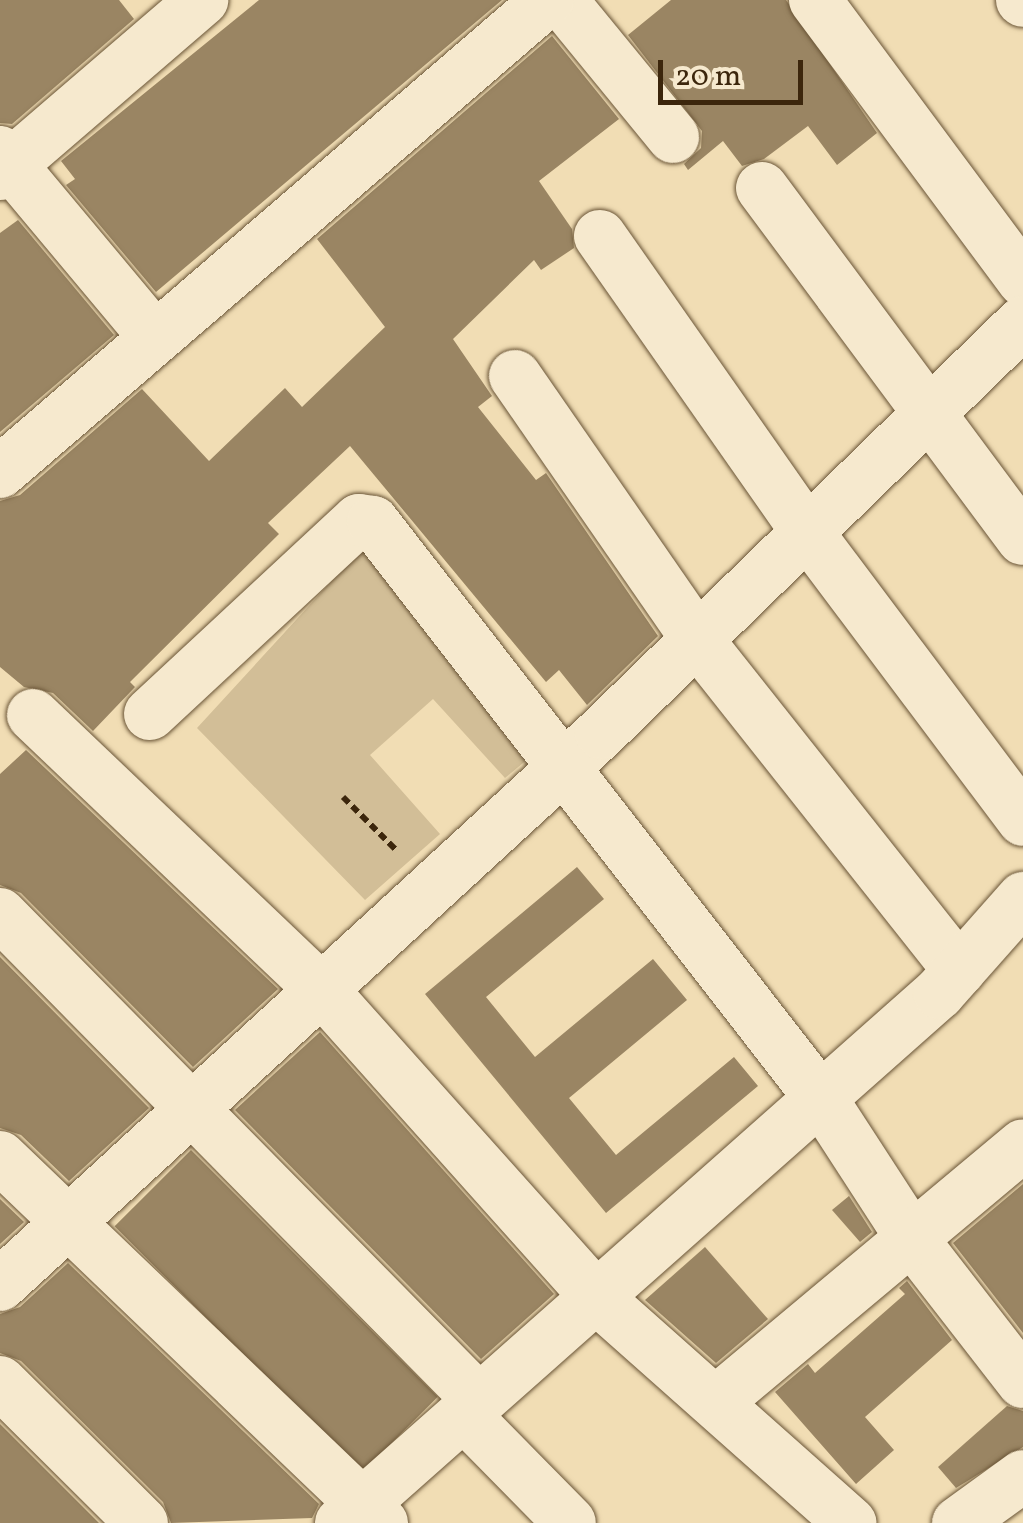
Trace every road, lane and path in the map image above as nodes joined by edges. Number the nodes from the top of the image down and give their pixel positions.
1 (548, 0) edge
2 (561, 0) edge
3 (815, 0) edge
4 (179, 7) edge
5 (673, 137) dead end
6 (4, 163) edge
7 (762, 188) dead end
8 (600, 236) dead end
9 (1023, 280) edge
10 (1023, 322) edge
11 (154, 336) junction
12 (516, 376) dead end
13 (931, 415) junction
14 (0, 472) edge
15 (810, 536) junction
16 (1023, 540) edge
17 (699, 642) junction
18 (150, 714) dead end
19 (32, 715) dead end
20 (566, 766) junction
21 (343, 797) dead end
22 (1023, 820) edge
23 (433, 888) junction
24 (1023, 898) edge
25 (0, 914) edge
26 (959, 970) junction
27 (322, 990) junction
28 (822, 1100) junction
29 (188, 1112) junction
30 (1023, 1145) edge
31 (0, 1157) edge
32 (68, 1223) junction
33 (915, 1243) junction
34 (0, 1285) edge
35 (597, 1298) junction
36 (0, 1382) edge
37 (1023, 1382) edge
38 (716, 1402) junction
39 (472, 1408) junction
40 (1023, 1476) edge
41 (363, 1517) edge
42 (142, 1523) edge
43 (570, 1523) edge
44 (850, 1523) edge
45 (958, 1523) edge

1 - 11 street
2 - 5 street
3 - 9 street
4 - 6 street
6 - 11 street
7 - 13 street
8 - 15 street
10 - 13 street
11 - 14 street
12 - 17 street
13 - 15 street
13 - 16 street
15 - 17 street
15 - 22 street
17 - 20 street
17 - 26 street
18 - 20 street
19 - 27 street
20 - 23 street
20 - 28 street
21 - 23 path
23 - 27 street
24 - 26 street
25 - 29 street
26 - 28 street
27 - 29 street
27 - 35 street
28 - 33 street
28 - 35 street
29 - 32 street
29 - 39 street
30 - 33 street
31 - 32 street
32 - 34 street
32 - 41 street
33 - 37 street
33 - 38 street
35 - 38 street
35 - 39 street
36 - 42 street
38 - 44 street
39 - 41 street
39 - 43 street
40 - 45 street

